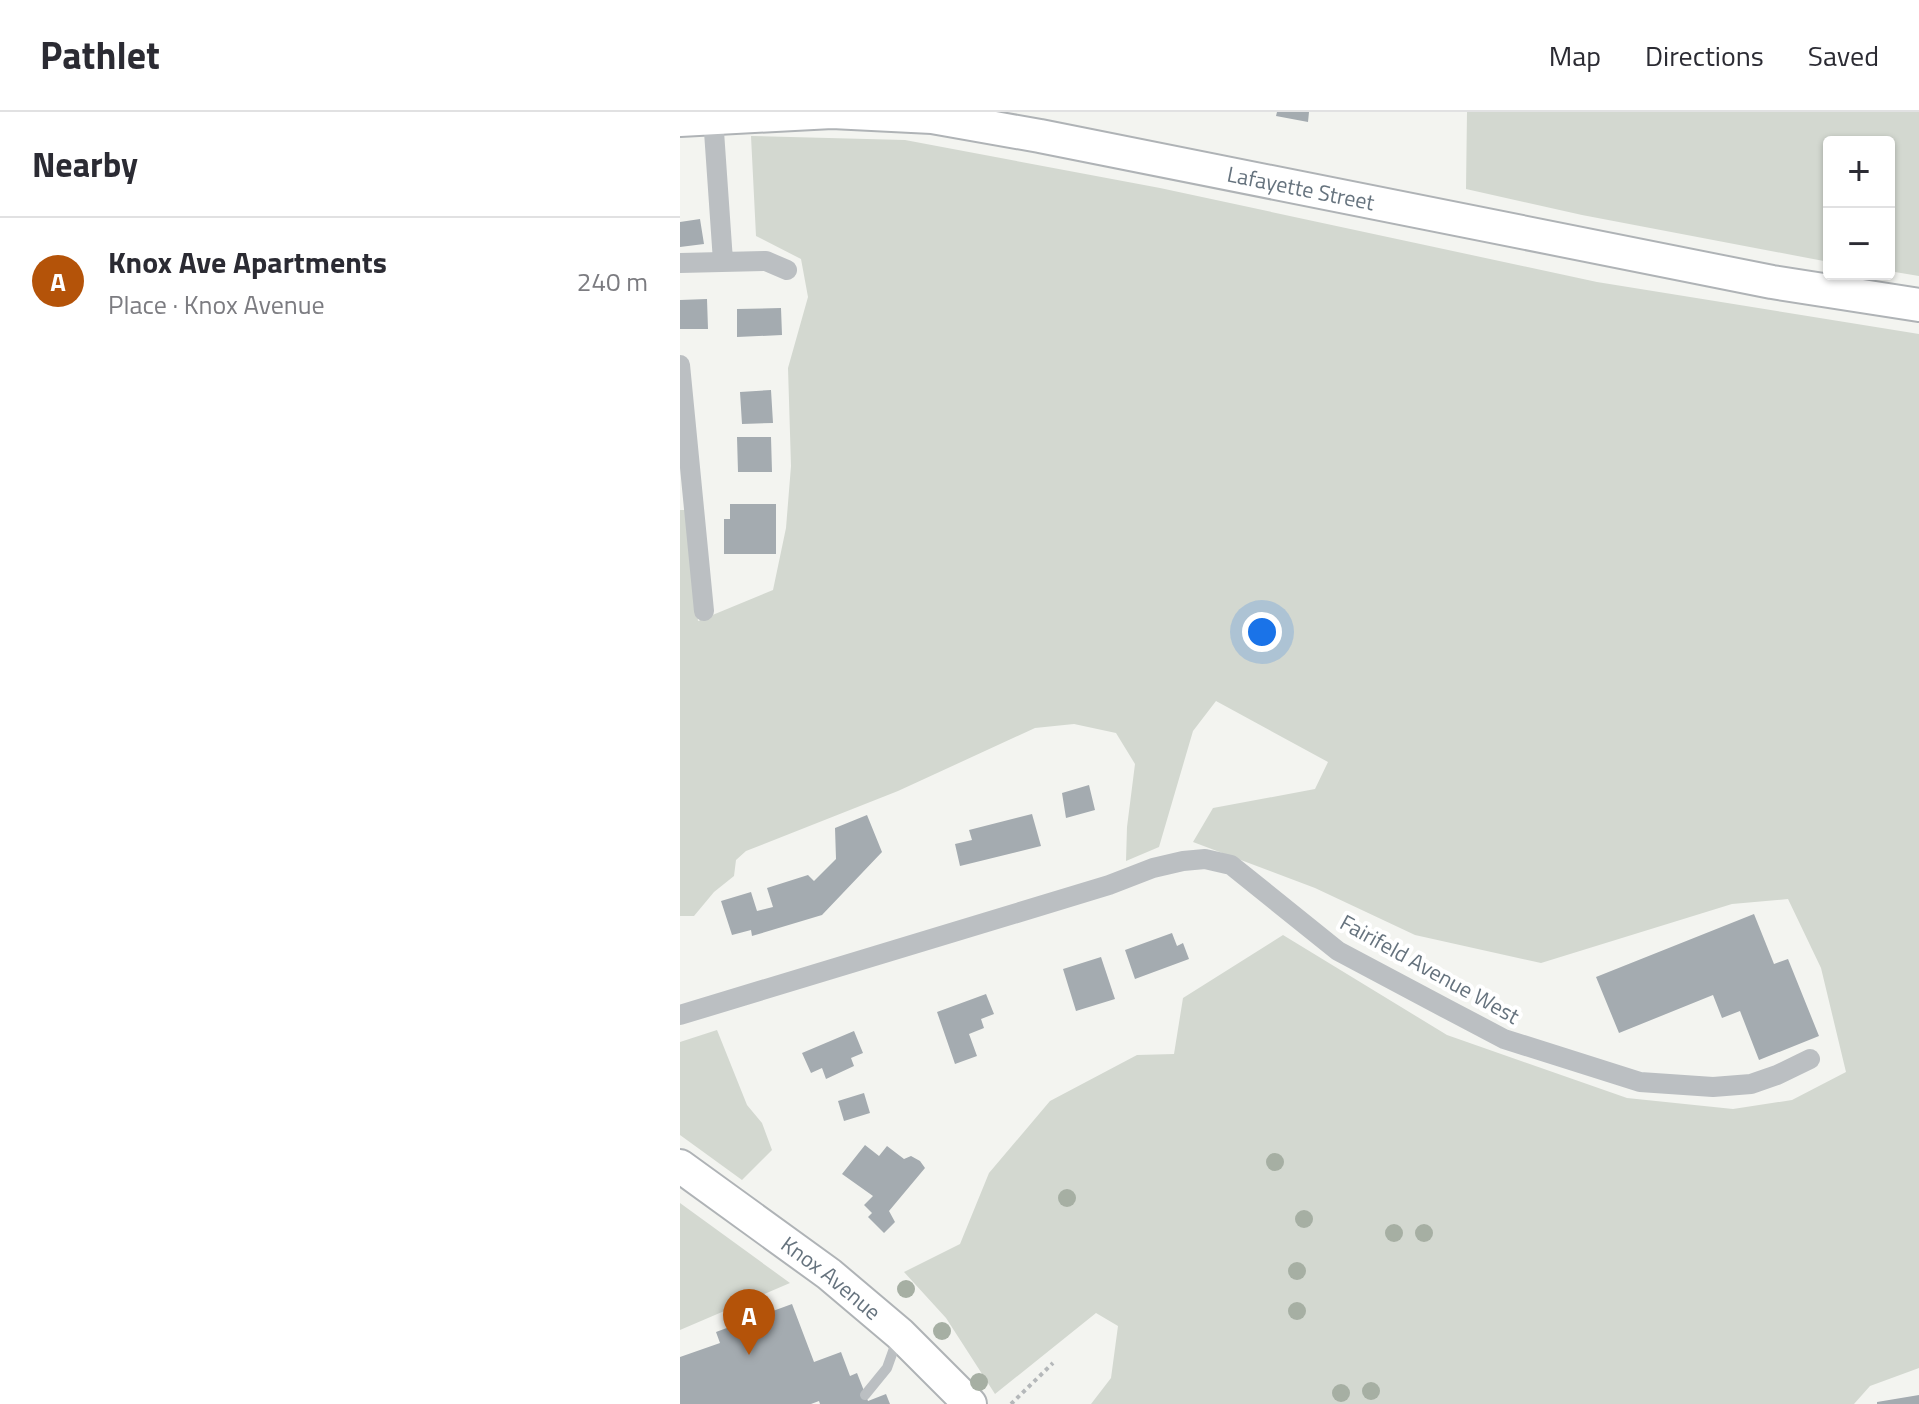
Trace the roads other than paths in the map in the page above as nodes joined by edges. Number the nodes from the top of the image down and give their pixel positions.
1 (713, 117) junction
2 (680, 120) edge
3 (723, 261) junction
4 (680, 263) edge
5 (787, 270) dead end
6 (1919, 305) edge
7 (680, 365) edge
8 (686, 494) edge
9 (704, 611) dead end
10 (680, 1015) edge
11 (1810, 1059) dead end
12 (680, 1166) edge
13 (900, 1334) junction
14 (865, 1395) dead end
15 (970, 1404) edge

1 - 2 main road, Lafayette Street
1 - 3 street
1 - 6 main road, Lafayette Street
3 - 4 street
3 - 5 street
7 - 8 street
8 - 9 street
10 - 11 street, Fairifeld Avenue West
12 - 13 main road, Knox Avenue
13 - 14 lane
13 - 15 main road, Knox Avenue

